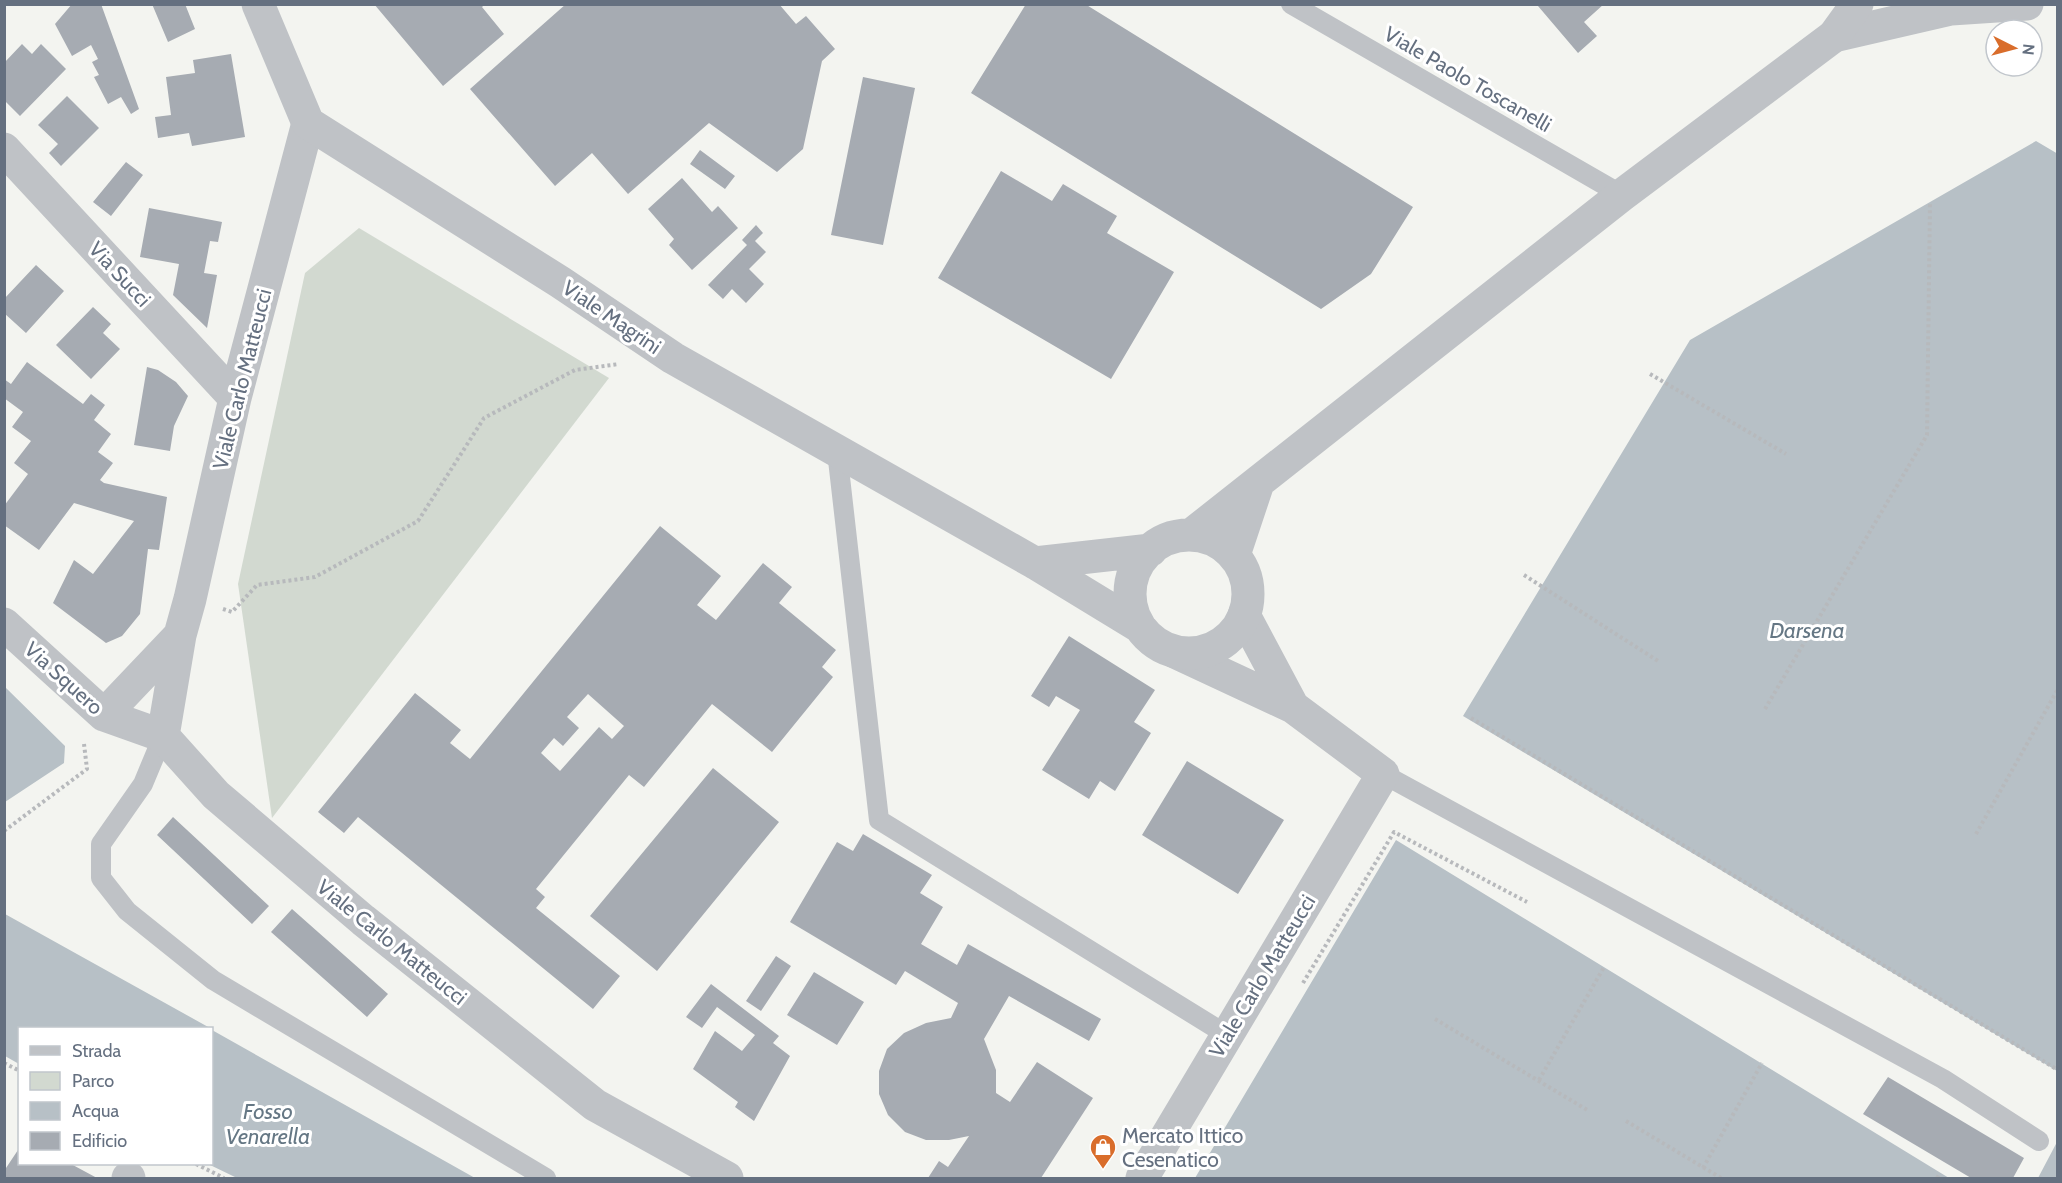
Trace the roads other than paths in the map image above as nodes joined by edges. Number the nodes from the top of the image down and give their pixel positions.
1 (1291, 4) edge
2 (1857, 4) edge
3 (2027, 4) edge
4 (260, 5) edge
5 (1833, 36) junction
6 (308, 123) junction
7 (4, 149) edge
8 (1622, 195) junction
9 (235, 399) junction
10 (837, 451) junction
11 (1258, 483) junction
12 (1191, 534) junction
13 (1150, 550) junction
14 (1234, 555) junction
15 (1035, 563) junction
16 (1244, 615) junction
17 (4, 624) edge
18 (1140, 627) junction
19 (180, 635) junction
20 (1175, 652) junction
21 (1293, 707) junction
22 (104, 716) junction
23 (163, 736) junction
24 (1383, 774) junction
25 (1227, 1035) junction
26 (2039, 1140) dead end
27 (716, 1176) edge
28 (546, 1179) edge
29 (1142, 1179) edge

1 - 8 lane, Viale Paolo Toscanelli
2 - 5 street
3 - 5 street
4 - 6 street
5 - 8 street
6 - 9 street, Viale Carlo Matteucci
6 - 10 street, Viale Magrini
7 - 9 street, Via Succi
8 - 11 street
9 - 19 street, Viale Carlo Matteucci
10 - 15 street, Viale Magrini
10 - 25 lane
11 - 12 street
11 - 14 street
12 - 13 street
12 - 14 street
13 - 15 street
13 - 18 street
14 - 16 street
15 - 18 street, Viale Magrini
16 - 20 street
16 - 21 street
17 - 22 street, Via Squero
18 - 20 street
19 - 22 street, Viale Carlo Matteucci
19 - 23 street, Viale Carlo Matteucci
20 - 21 street
21 - 24 street
22 - 23 street, Via Squero
23 - 27 street, Viale Carlo Matteucci
23 - 28 lane
24 - 25 street, Viale Carlo Matteucci
24 - 26 lane
25 - 29 street, Viale Carlo Matteucci

